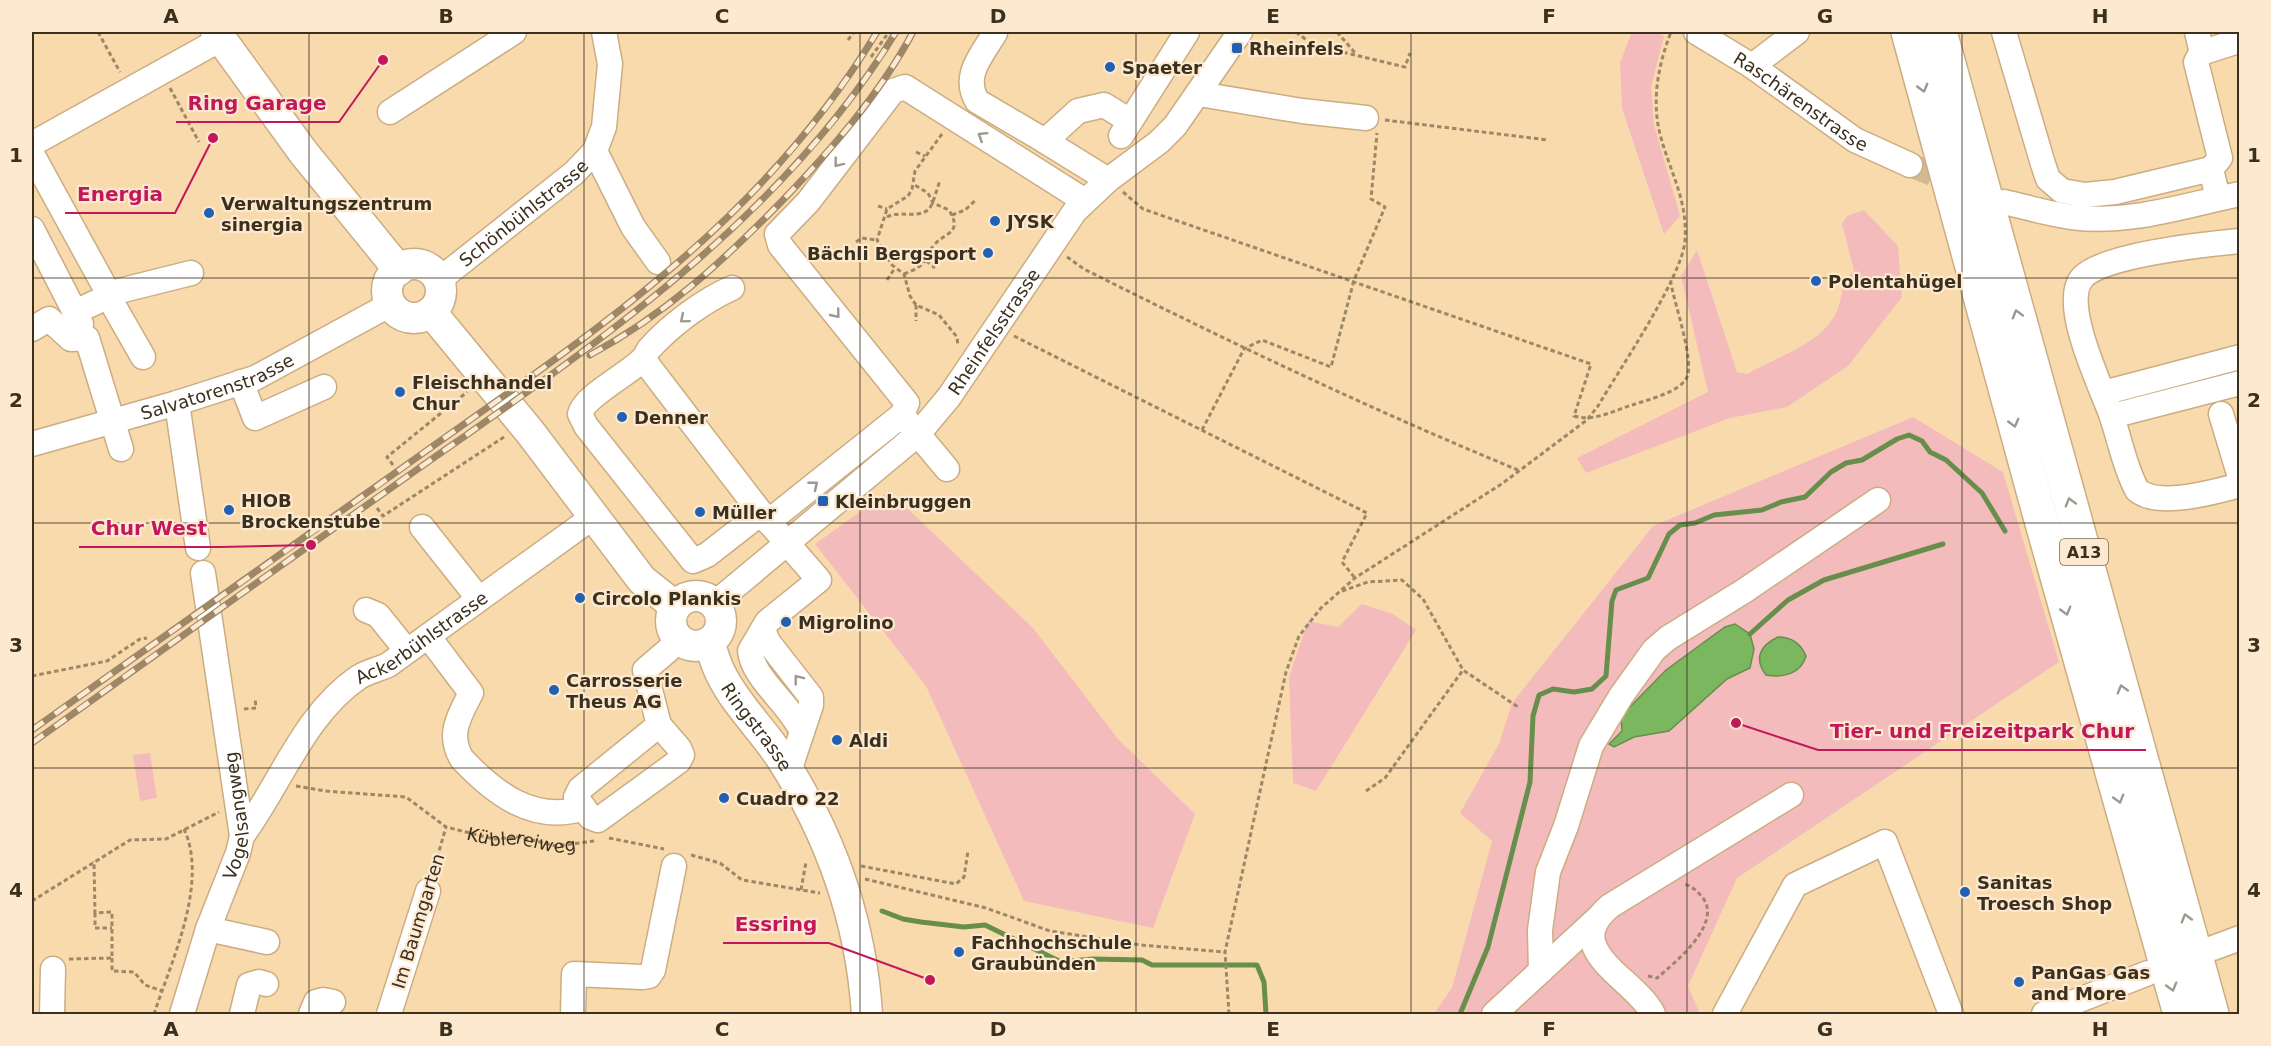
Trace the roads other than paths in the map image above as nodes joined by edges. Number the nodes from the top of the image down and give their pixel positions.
1 (514, 32) edge
2 (604, 32) edge
3 (1187, 32) edge
4 (1240, 32) edge
5 (1696, 32) edge
6 (1797, 32) edge
7 (1908, 32) edge
8 (1940, 32) edge
9 (2004, 32) edge
10 (217, 33) edge
11 (995, 33) edge
12 (2200, 42) edge
13 (2235, 44) edge
14 (1752, 66) junction
15 (1199, 94) junction
16 (390, 112) dead end
17 (1372, 119) road end
18 (1045, 141) junction
19 (1015, 142) dead end
20 (32, 144) edge
21 (595, 151) junction
22 (32, 154) edge
23 (1910, 165) tunnel mouth
24 (2211, 169) junction
25 (1081, 191) junction
26 (2229, 196) edge
27 (2004, 202) dead end
28 (32, 229) edge
29 (2240, 241) edge
30 (658, 262) dead end
31 (399, 270) junction
32 (191, 273) dead end
33 (439, 280) junction
34 (732, 288) dead end
35 (107, 294) junction
36 (391, 304) junction
37 (75, 312) junction
38 (431, 312) junction
39 (32, 329) edge
40 (87, 338) junction
41 (142, 357) dead end
42 (2240, 357) edge
43 (643, 359) junction
44 (241, 382) junction
45 (2240, 383) edge
46 (324, 387) dead end
47 (2103, 393) junction
48 (177, 403) junction
49 (2221, 414) dead end
50 (902, 415) junction
51 (2112, 416) junction
52 (114, 421) junction
53 (918, 434) junction
54 (32, 444) edge
55 (121, 449) dead end
56 (947, 469) dead end
57 (2240, 477) edge
58 (2240, 485) edge
59 (1878, 500) dead end
60 (593, 517) junction
61 (765, 518) junction
62 (422, 527) dead end
63 (788, 543) junction
64 (198, 548) dead end
65 (203, 573) dead end
66 (479, 599) junction
67 (714, 604) junction
68 (675, 606) junction
69 (366, 610) dead end
70 (428, 636) junction
71 (694, 641) junction
72 (397, 658) junction
73 (659, 725) junction
74 (789, 771) junction
75 (1791, 795) dead end
76 (584, 808) junction
77 (242, 836) junction
78 (677, 857) road end
79 (428, 891) road end
80 (1598, 918) junction
81 (208, 929) junction
82 (2240, 938) edge
83 (267, 942) dead end
84 (2212, 948) dead end
85 (59, 964) road end
86 (1541, 971) junction
87 (2148, 973) dead end
88 (266, 984) dead end
89 (333, 1002) dead end
90 (52, 1014) edge
91 (182, 1014) edge
92 (242, 1014) edge
93 (311, 1014) edge
94 (389, 1014) edge
95 (573, 1014) edge
96 (867, 1014) edge
97 (1494, 1014) edge
98 (1653, 1014) edge
99 (1725, 1014) edge
100 (1951, 1014) edge
101 (2044, 1014) edge
102 (2180, 1014) edge
103 (2212, 1014) edge

1 - 16 street
2 - 21 street, Schönbühlstrasse
3 - 18 street
4 - 15 street, Rheinfelsstrasse
5 - 14 street, Raschärenstrasse
6 - 14 street
7 -> 102 highway, A13
103 -> 8 highway, A13
9 - 24 street
10 - 20 street
10 - 31 main road
11 - 18 street
12 - 13 street
12 - 24 street
14 - 23 street, Raschärenstrasse
15 - 17 street
15 - 25 street, Rheinfelsstrasse
18 - 25 street
19 - 25 street
21 - 30 street
21 - 33 street, Schönbühlstrasse
22 - 35 street
24 - 26 street
25 -> 50 street
25 - 53 street, Rheinfelsstrasse
26 - 27 street
28 - 37 street
29 - 47 street
31 - 33 main road
31 - 36 main road
32 - 35 street
33 - 38 main road
34 -> 43 street
35 - 37 street
35 - 41 street
36 - 38 main road
36 - 44 street, Salvatorenstrasse
37 - 40 street
38 - 60 main road
39 - 40 street
40 - 52 street
42 - 47 street
43 - 61 street
43 - 61 street
44 - 46 street
44 - 48 street, Salvatorenstrasse
45 - 51 street
47 - 51 street
48 - 52 street, Salvatorenstrasse
48 - 64 street
49 - 57 street
50 - 53 street
61 -> 50 street
51 - 58 street
52 - 54 street, Salvatorenstrasse
52 - 55 street
53 - 56 street
53 - 63 street, Rheinfelsstrasse
59 - 86 street
60 - 66 street, Ackerbühlstrasse
60 - 68 main road
61 - 63 street
62 - 66 street
63 - 67 street, Rheinfelsstrasse
74 -> 63 street
65 - 77 street, Vogelsangweg
66 - 70 street, Ackerbühlstrasse
67 - 68 main road
67 - 71 main road
68 - 71 main road
69 - 72 street
70 - 72 street, Ackerbühlstrasse
70 - 76 street
71 - 73 street
71 - 74 main road, Ringstrasse
72 - 77 street, Ackerbühlstrasse
73 - 76 street
73 - 76 street
74 - 96 main road, Ringstrasse
75 - 80 street
77 - 81 street, Vogelsangweg
78 - 95 street
79 - 94 street, Im Baumgarten
80 - 86 street
80 - 98 street
81 - 83 street
81 - 91 street, Vogelsangweg
82 - 84 street
85 - 90 street
86 - 97 street
87 - 101 street
88 - 92 street
89 - 93 street
99 - 100 street

